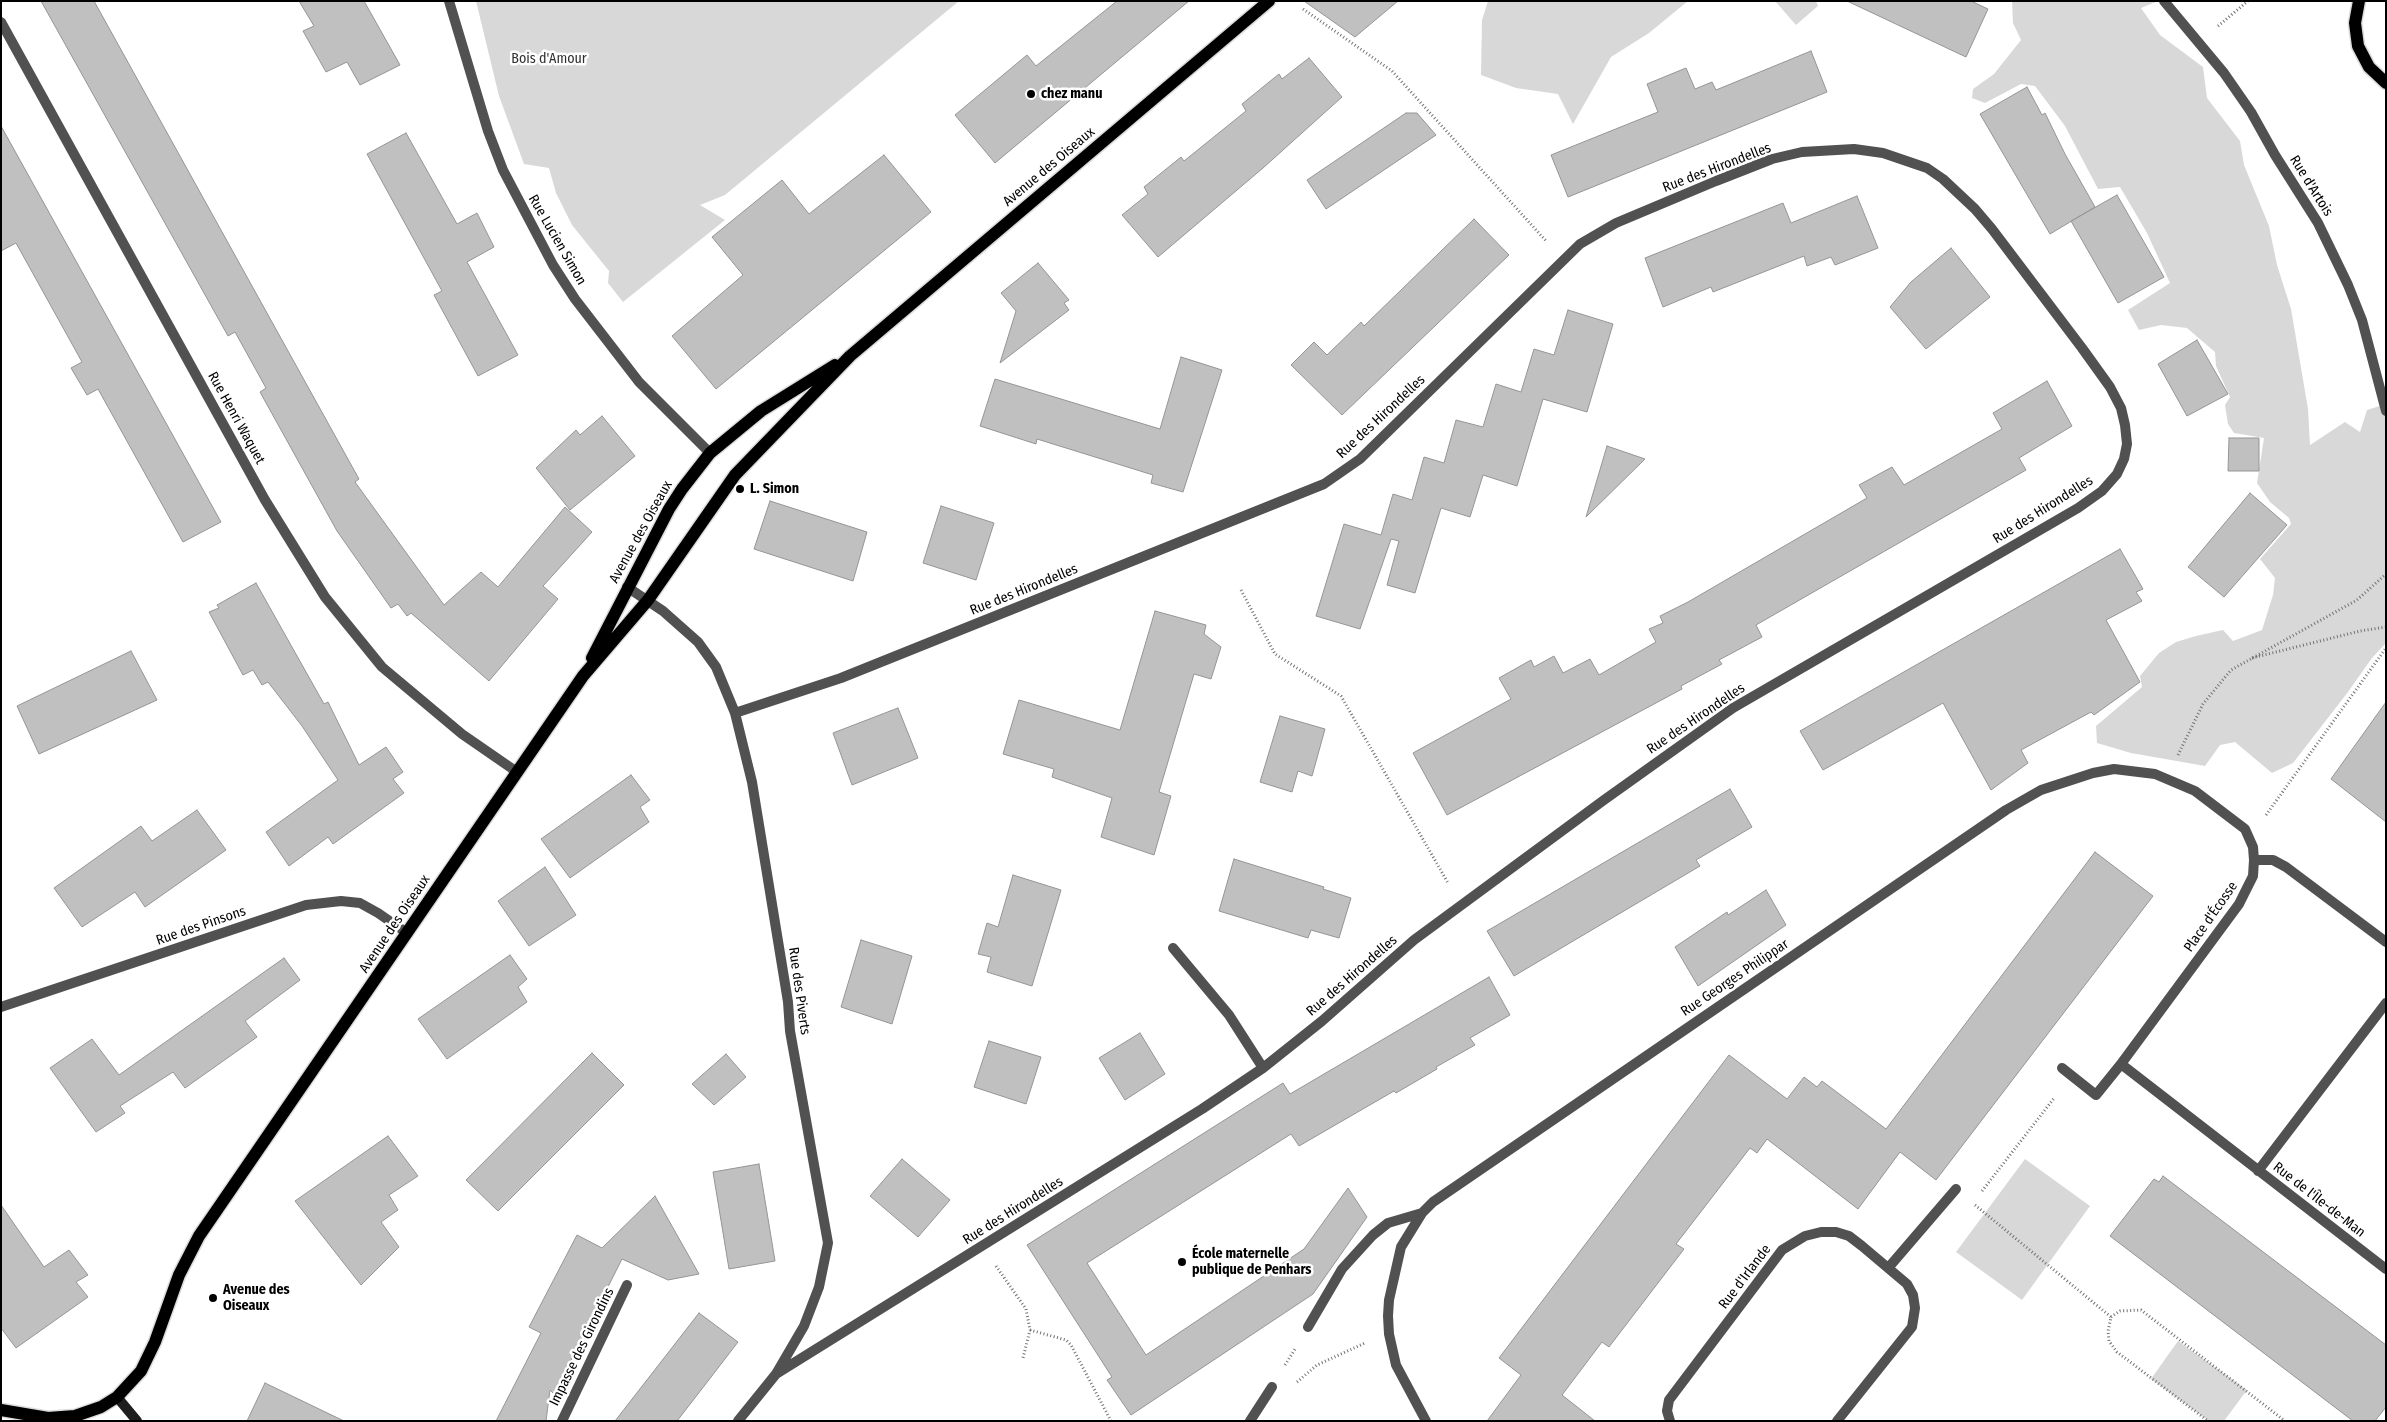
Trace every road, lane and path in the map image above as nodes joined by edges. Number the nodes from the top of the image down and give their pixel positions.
1 (449, 1) edge
2 (1269, 1) edge
3 (2164, 1) edge
4 (2248, 1) edge
5 (2359, 1) edge
6 (1303, 9) dead end
7 (2237, 9) dead end
8 (1, 22) edge
9 (2386, 84) edge
10 (1546, 241) dead end
11 (850, 356) junction
12 (2386, 411) edge
13 (710, 453) junction
14 (2386, 574) edge
15 (627, 587) junction
16 (1241, 590) dead end
17 (648, 600) junction
18 (2386, 627) edge
19 (2386, 648) edge
20 (2247, 660) junction
21 (583, 676) junction
22 (735, 713) junction
23 (517, 772) junction
24 (2168, 779) junction
25 (2250, 837) junction
26 (2254, 860) junction
27 (1460, 905) junction
28 (407, 933) junction
29 (2386, 942) edge
30 (1173, 948) dead end
31 (2386, 1003) edge
32 (1, 1007) edge
33 (2121, 1064) junction
34 (1263, 1068) junction
35 (2062, 1068) dead end
36 (2071, 1076) junction
37 (2258, 1170) junction
38 (1956, 1188) joint
39 (1973, 1203) junction
40 (1422, 1213) junction
41 (994, 1262) dead end
42 (1889, 1267) junction
43 (2386, 1269) edge
44 (627, 1285) dead end
45 (2111, 1317) junction
46 (1308, 1327) joint
47 (1030, 1330) junction
48 (1389, 1334) junction
49 (1023, 1358) dead end
50 (776, 1374) junction
51 (1272, 1387) joint
52 (1292, 1387) dead end
53 (117, 1397) junction
54 (1, 1410) edge
55 (28, 1418) edge
56 (137, 1421) edge
57 (562, 1421) edge
58 (738, 1421) edge
59 (1111, 1421) edge
60 (1250, 1421) edge
61 (1426, 1421) edge
62 (1670, 1421) edge
63 (1837, 1421) edge
64 (2208, 1421) edge
65 (2285, 1421) edge

1 - 13 street, Rue Lucien Simon
2 - 11 main road, Avenue des Oiseaux
3 - 12 street, Rue d'Artois
4 - 7 path
5 - 9 main road
6 - 10 path
8 - 23 street, Rue Henri Waquet
11 - 13 main road, Avenue des Oiseaux
11 - 17 main road, Avenue des Oiseaux
13 - 15 main road, Avenue des Oiseaux
14 - 20 path
15 - 17 street, Rue des Piverts
15 - 21 main road, Avenue des Oiseaux
16 - 27 path
17 - 21 main road, Avenue des Oiseaux
17 - 22 street, Rue des Piverts
18 - 20 path
19 - 25 path
20 - 24 path
21 - 23 main road, Avenue des Oiseaux
22 - 27 street, Rue des Hirondelles
22 - 50 street, Rue des Piverts
23 - 28 main road, Avenue des Oiseaux
24 - 25 street, Rue Georges Philippar
24 - 40 street, Rue Georges Philippar
25 - 26 street
26 - 29 street
26 - 33 street, Place d'Écosse
27 - 34 street, Rue des Hirondelles
28 - 32 street, Rue des Pinsons
28 - 53 main road, Avenue des Oiseaux
30 - 34 street
31 - 37 street
33 - 36 street, Place d'Écosse
33 - 37 street
34 - 50 street, Rue des Hirondelles
35 - 36 street, Place d'Écosse
36 - 39 path
37 - 43 street, Rue de l'Île-de-Man
38 - 39 path
38 - 42 street
39 - 45 path
40 - 46 street
40 - 48 street, Rue Georges Philippar
41 - 47 path
42 - 62 street, Rue d'Irlande
42 - 63 street, Rue d'Irlande
44 - 57 street, Impasse des Girondins
45 - 64 path
45 - 65 path
46 - 51 path
47 - 49 path
47 - 59 path
48 - 52 path
48 - 61 street, Rue Georges Philippar
50 - 58 street, Rue des Piverts
51 - 60 street
53 - 55 main road, Avenue des Oiseaux
53 - 56 street
54 - 55 main road, Avenue des Oiseaux

